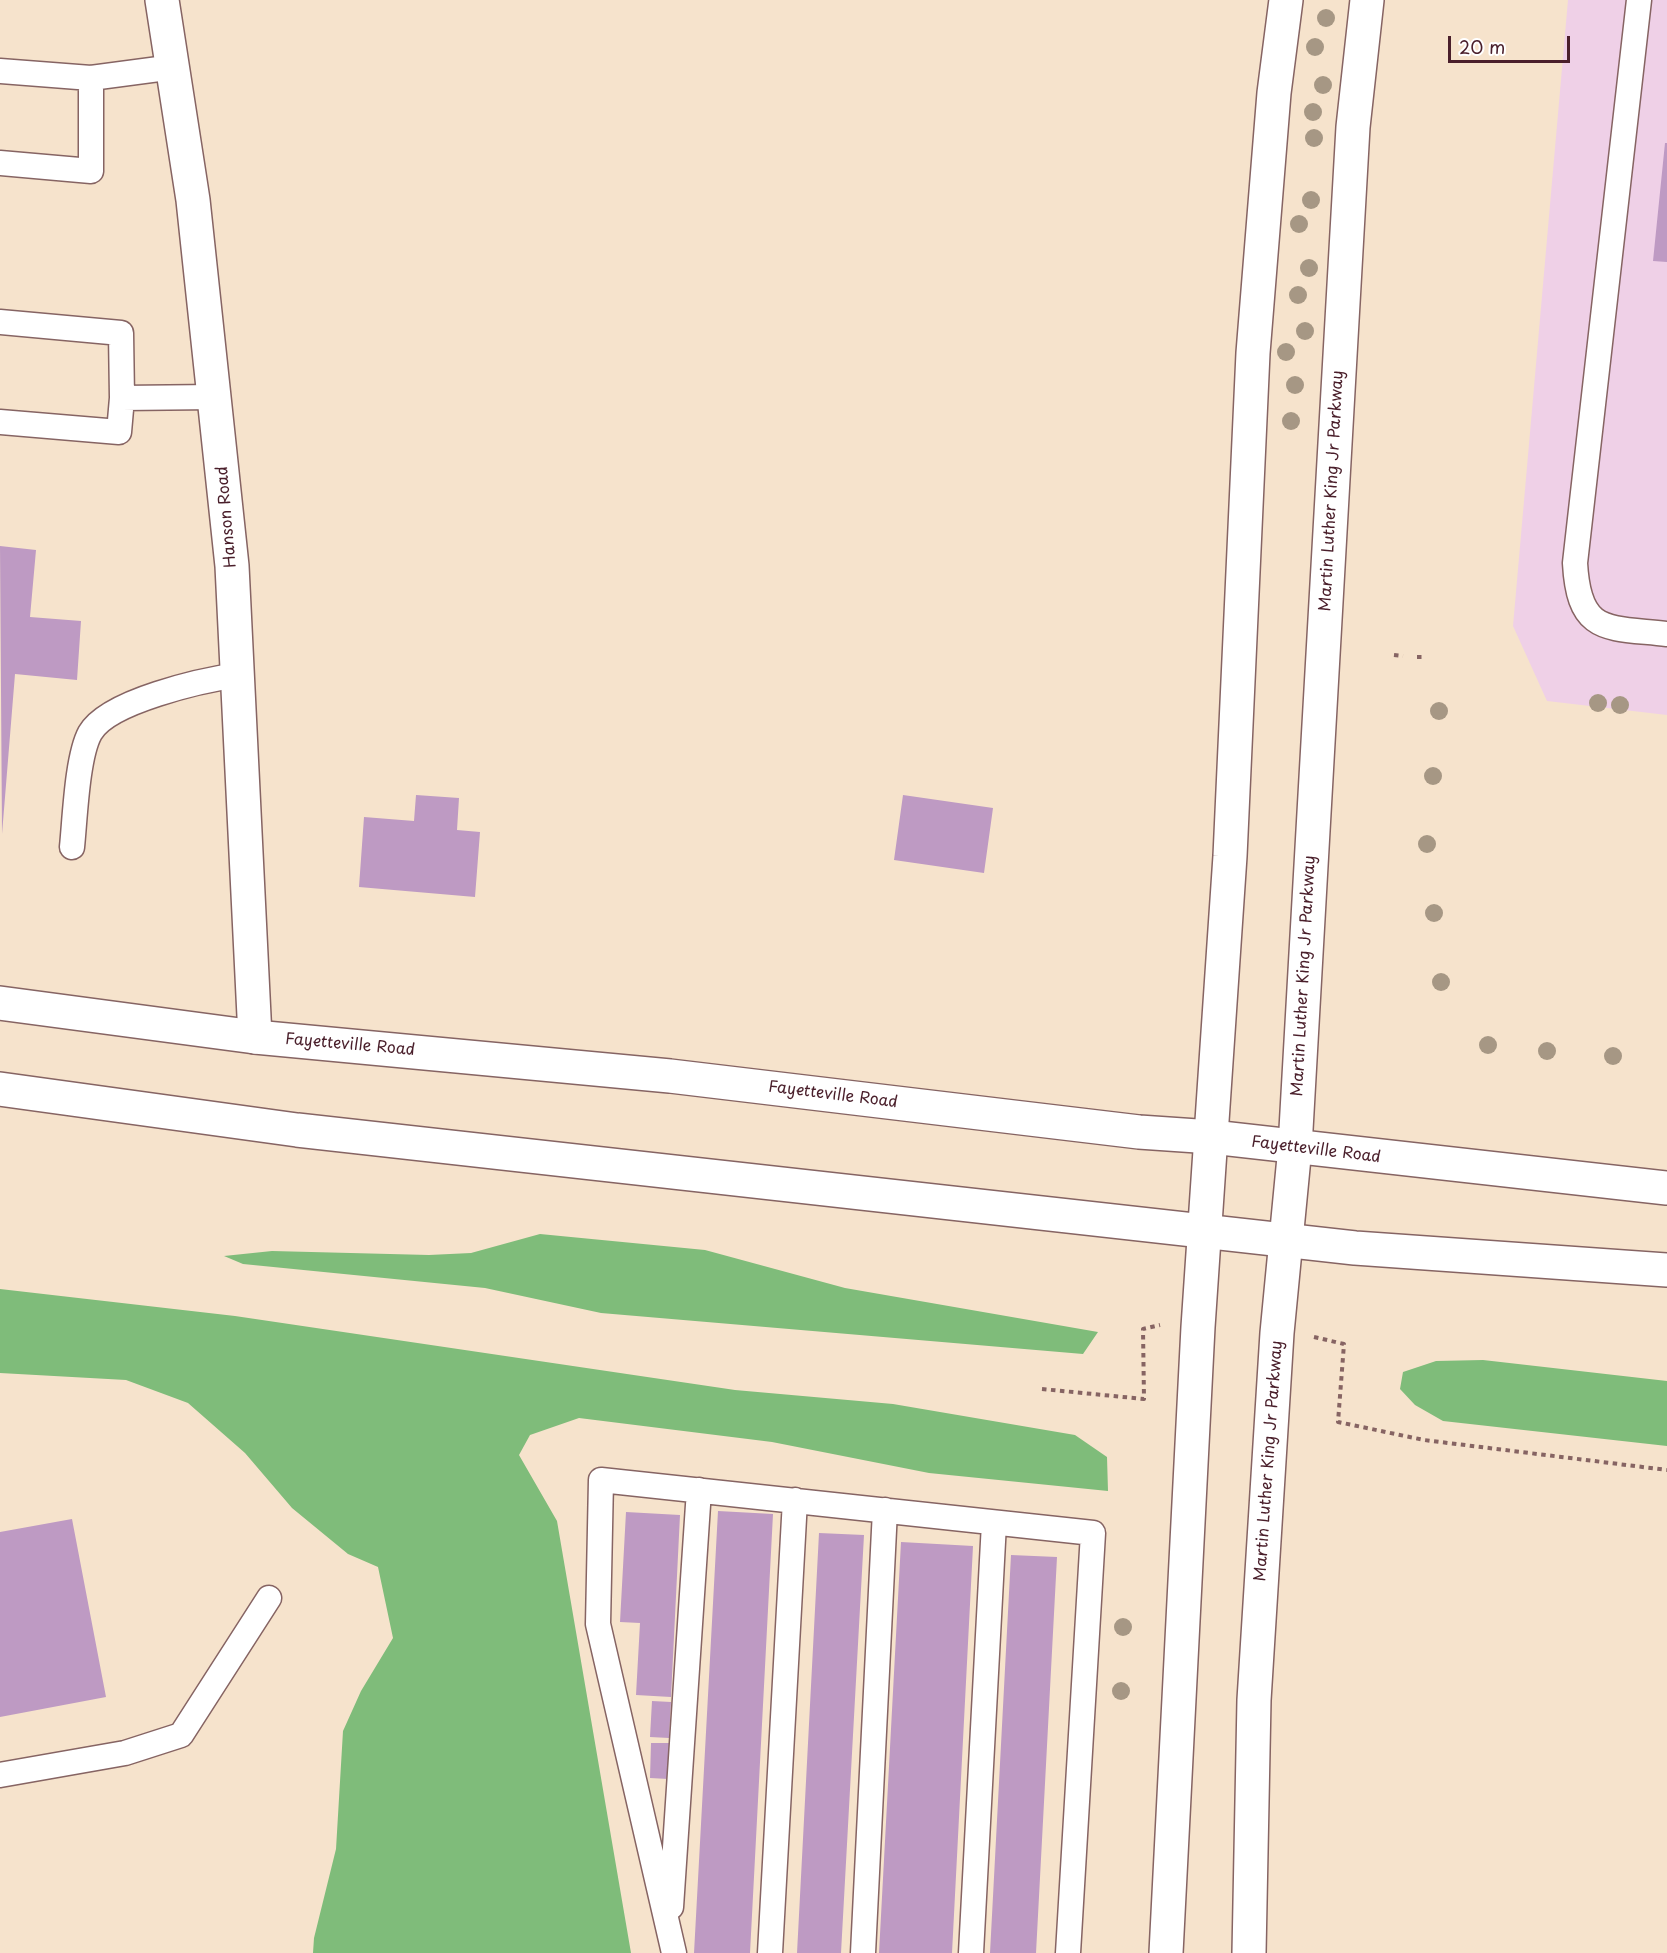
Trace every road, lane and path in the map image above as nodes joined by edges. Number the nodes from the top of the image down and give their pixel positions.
1 (162, 0) edge
2 (1286, 0) edge
3 (1367, 0) edge
4 (1639, 0) edge
5 (174, 67) junction
6 (0, 72) edge
7 (91, 78) junction
8 (0, 163) edge
9 (0, 322) edge
10 (215, 397) junction
11 (122, 398) junction
12 (0, 422) edge
13 (1667, 634) edge
14 (1394, 655) dead end
15 (1403, 656) dead end
16 (1418, 657) dead end
17 (1424, 657) dead end
18 (238, 675) junction
19 (72, 847) dead end
20 (0, 1003) edge
21 (255, 1037) junction
22 (0, 1089) edge
23 (1212, 1137) junction
24 (1295, 1147) junction
25 (1667, 1188) edge
26 (1204, 1230) junction
27 (1286, 1239) junction
28 (1667, 1270) edge
29 (1154, 1324) dead end
30 (1329, 1338) dead end
31 (1042, 1389) dead end
32 (1667, 1470) edge
33 (699, 1490) junction
34 (795, 1500) junction
35 (885, 1510) junction
36 (994, 1523) junction
37 (269, 1598) dead end
38 (0, 1775) edge
39 (672, 1943) edge
40 (770, 1953) edge
41 (863, 1953) edge
42 (971, 1953) edge
43 (1068, 1953) edge
44 (1166, 1953) edge
45 (1249, 1953) edge

1 - 5 main road, Hanson Road
2 - 23 main road
3 - 24 main road, Martin Luther King Jr Parkway
4 - 13 lane
5 - 7 lane
5 - 10 main road, Hanson Road
6 - 7 lane
7 - 8 lane
9 - 11 lane
10 - 11 lane
10 - 18 main road, Hanson Road
11 - 12 lane
14 - 15 path
16 - 17 path
18 - 19 lane
18 - 21 main road, Hanson Road
20 - 21 main road, Fayetteville Road
21 - 23 main road, Fayetteville Road
22 - 26 main road
23 - 24 main road, Fayetteville Road
23 - 26 main road
24 - 25 main road, Fayetteville Road
24 - 27 main road, Martin Luther King Jr Parkway
26 - 27 main road
26 - 44 main road
27 - 28 main road
27 - 45 main road, Martin Luther King Jr Parkway
29 - 31 path
30 - 32 path
33 - 34 lane
33 - 39 lane
33 - 39 lane
34 - 35 lane
34 - 40 lane
35 - 36 lane
35 - 41 lane
36 - 42 lane
36 - 43 lane
37 - 38 lane

